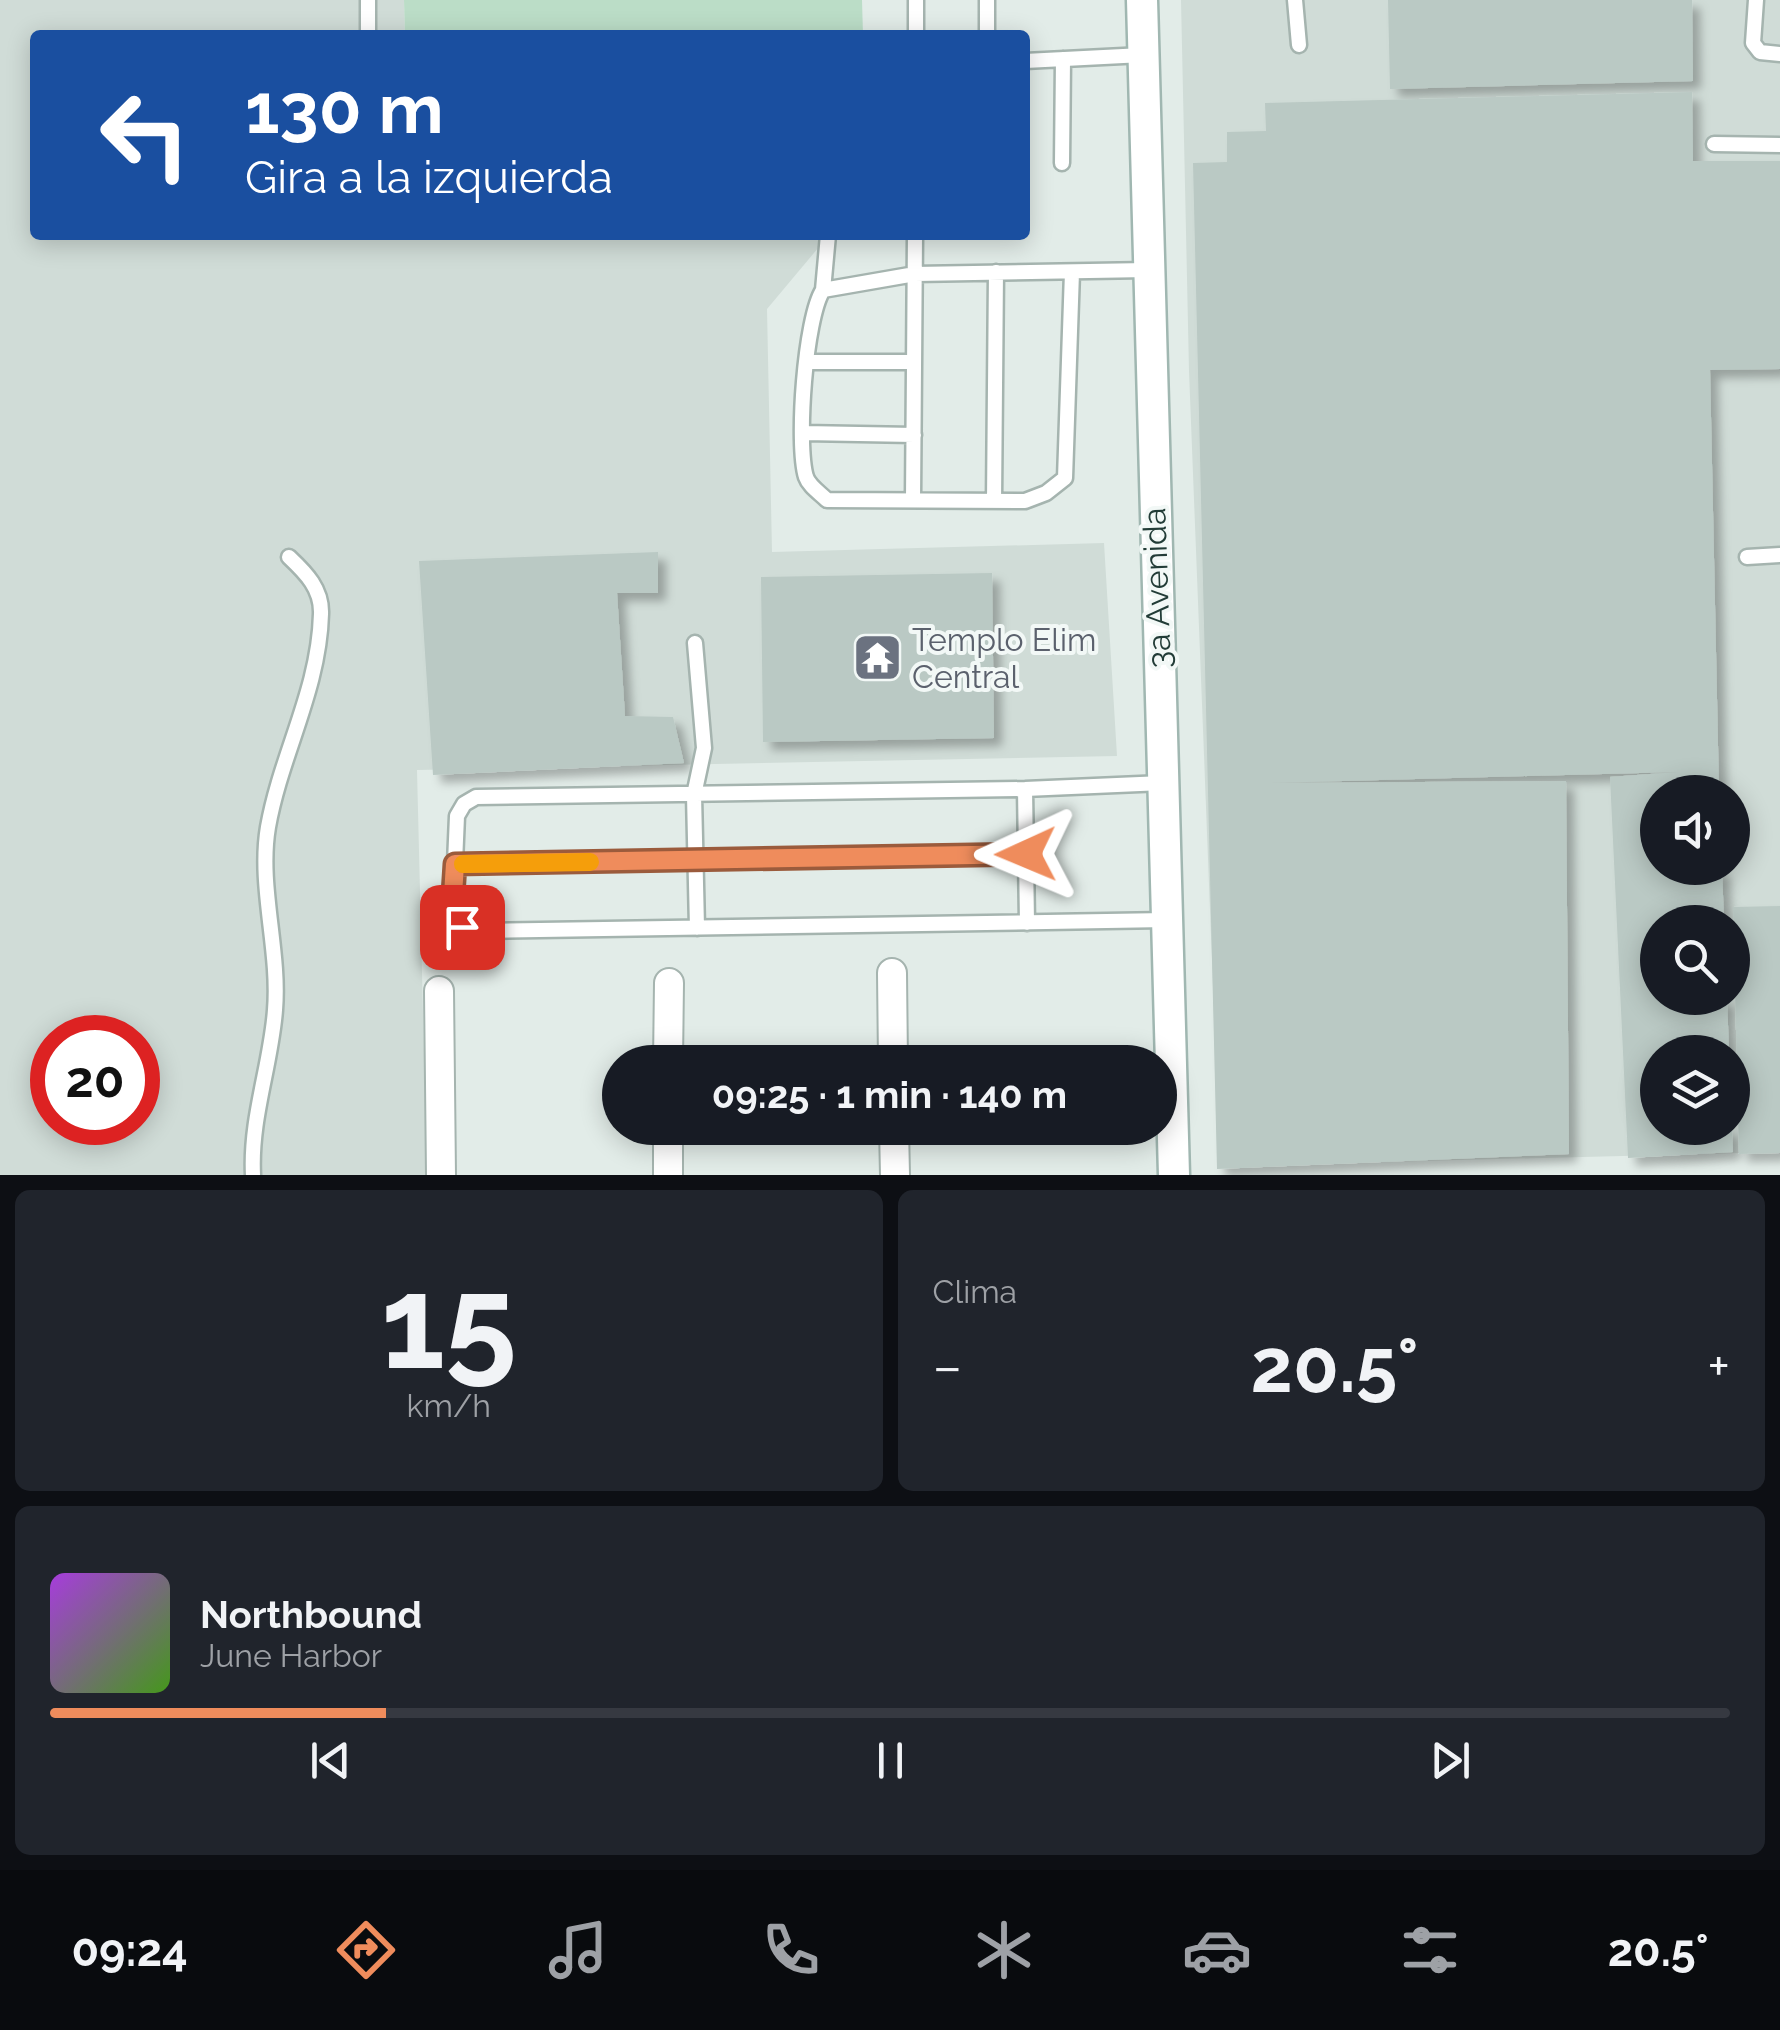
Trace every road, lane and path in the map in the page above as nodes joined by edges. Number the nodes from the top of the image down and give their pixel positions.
1 (368, 0) edge
2 (916, 0) edge
3 (987, 0) edge
4 (1142, 0) edge
5 (1295, 0) edge
6 (1756, 0) edge
7 (368, 30) edge
8 (916, 30) edge
9 (987, 30) edge
10 (1299, 45) dead end
11 (1780, 54) edge
12 (1142, 56) junction
13 (1063, 60) junction
14 (1030, 61) edge
15 (1714, 144) dead end
16 (1780, 145) edge
17 (1062, 163) dead end
18 (828, 240) edge
19 (915, 240) edge
20 (1148, 270) junction
21 (996, 272) junction
22 (1072, 272) junction
23 (915, 274) junction
24 (823, 290) junction
25 (808, 362) junction
26 (914, 362) junction
27 (804, 432) junction
28 (914, 435) junction
29 (913, 499) junction
30 (994, 500) junction
31 (1780, 555) edge
32 (289, 557) dead end
33 (1747, 557) dead end
34 (696, 642) dead end
35 (1163, 783) junction
36 (1025, 789) junction
37 (694, 795) junction
38 (1026, 854) junction
39 (695, 860) junction
40 (455, 864) junction
41 (1167, 920) junction
42 (1027, 923) junction
43 (697, 928) junction
44 (892, 973) dead end
45 (668, 983) dead end
46 (439, 990) dead end
47 (668, 1045) edge
48 (893, 1045) edge
49 (668, 1145) edge
50 (894, 1145) edge
51 (253, 1175) edge
52 (441, 1175) edge
53 (668, 1175) edge
54 (895, 1175) edge
55 (1174, 1175) edge

1 - 7 lane
2 - 8 lane
3 - 9 lane
4 - 12 main road, 3a Avenida
5 - 10 lane
6 - 11 lane
12 - 13 lane
12 - 20 main road, 3a Avenida
13 - 14 lane
13 - 17 lane
15 - 16 lane
18 - 24 lane
19 - 23 lane
20 - 22 lane
20 - 35 main road, 3a Avenida
21 - 22 lane
21 - 23 lane
21 - 30 lane
22 - 30 lane
23 - 24 lane
23 - 26 lane
24 - 25 lane
25 - 26 lane
25 - 27 lane
26 - 28 lane
27 - 28 lane
27 - 29 lane
28 - 29 lane
29 - 30 lane
31 - 33 lane
32 - 51 lane
34 - 37 lane
35 - 36 lane
35 - 41 main road, 3a Avenida
36 - 37 lane
36 - 38 lane
37 - 39 lane
37 - 40 lane
38 - 39 lane
38 - 42 lane
39 - 40 lane
39 - 43 lane
40 - 43 lane
41 - 42 lane
41 - 55 main road, 3a Avenida
42 - 43 lane
44 - 48 street
45 - 47 street
46 - 52 street
49 - 53 street
50 - 54 street

